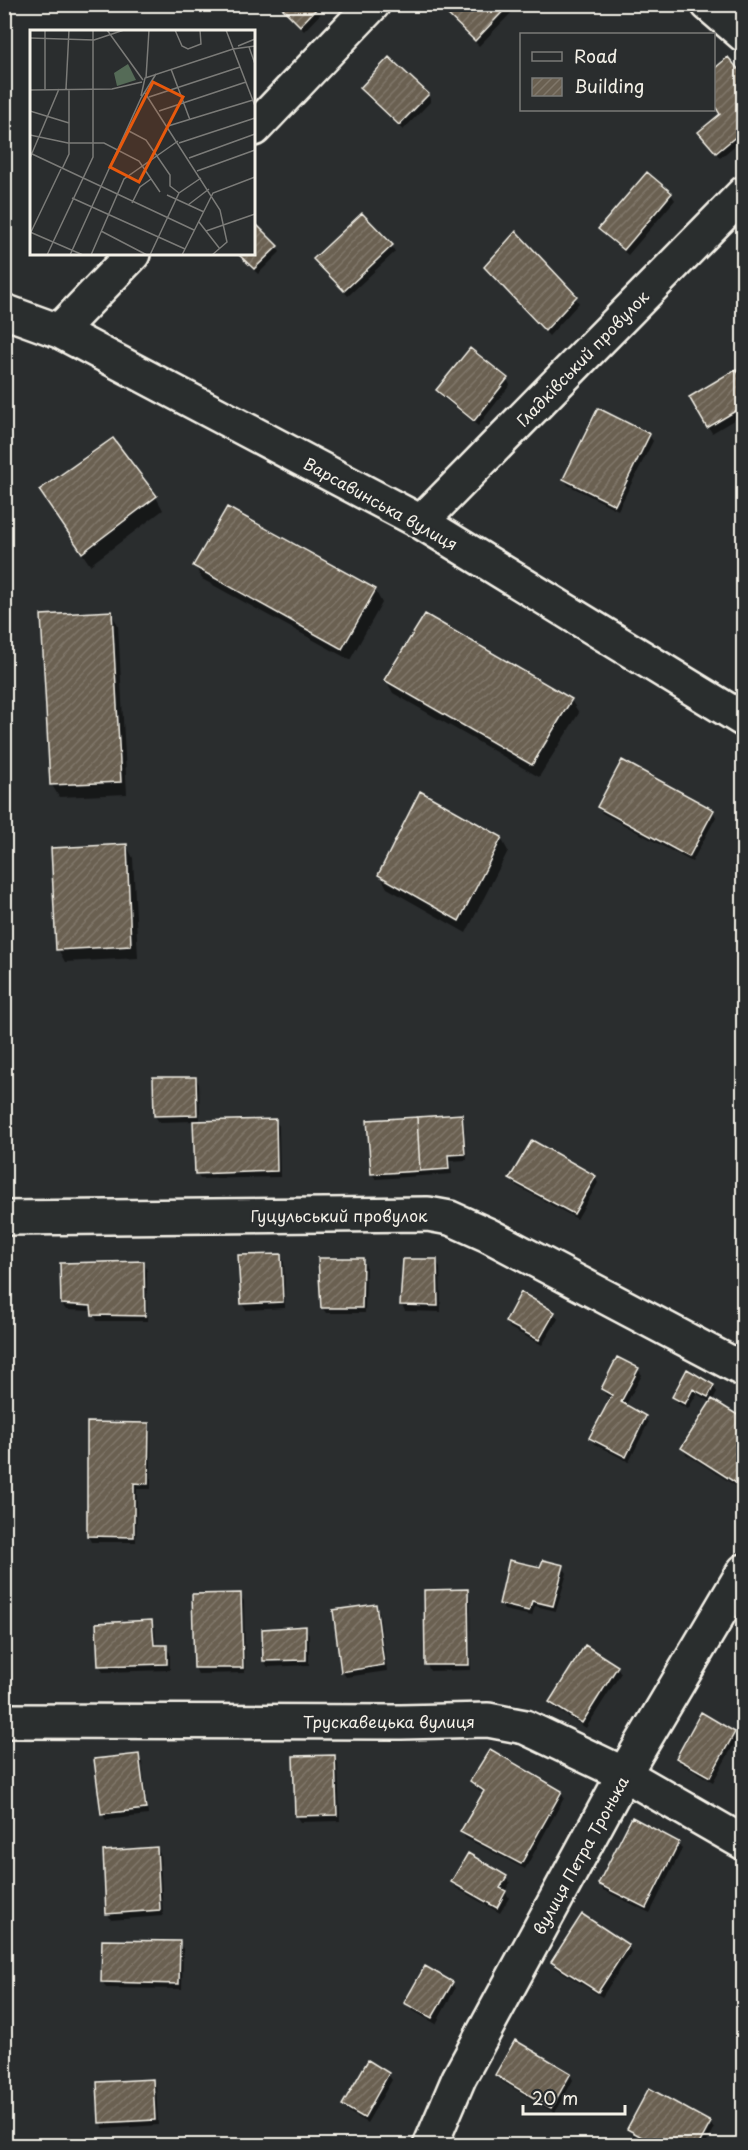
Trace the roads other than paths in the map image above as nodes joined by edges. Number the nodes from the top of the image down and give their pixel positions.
1 (373, 4) edge
2 (708, 4) edge
3 (744, 35) edge
4 (255, 128) edge
5 (744, 193) edge
6 (133, 255) edge
7 (4, 311) edge
8 (59, 331) junction
9 (421, 522) junction
10 (744, 720) edge
11 (4, 1218) edge
12 (744, 1370) edge
13 (744, 1571) edge
14 (4, 1721) edge
15 (624, 1774) junction
16 (744, 1843) edge
17 (430, 2145) edge

1 - 4 street
2 - 3 street
5 - 9 street, Гладківський провулок
6 - 8 street
7 - 8 street, Варсавинська вулиця
8 - 9 street, Варсавинська вулиця
9 - 10 street, Варсавинська вулиця
11 - 12 street, Гуцульський провулок
13 - 15 street, вулиця Петра Тронька
14 - 15 street, Трускавецька вулиця
15 - 16 street, Трускавецька вулиця
15 - 17 street, вулиця Петра Тронька

